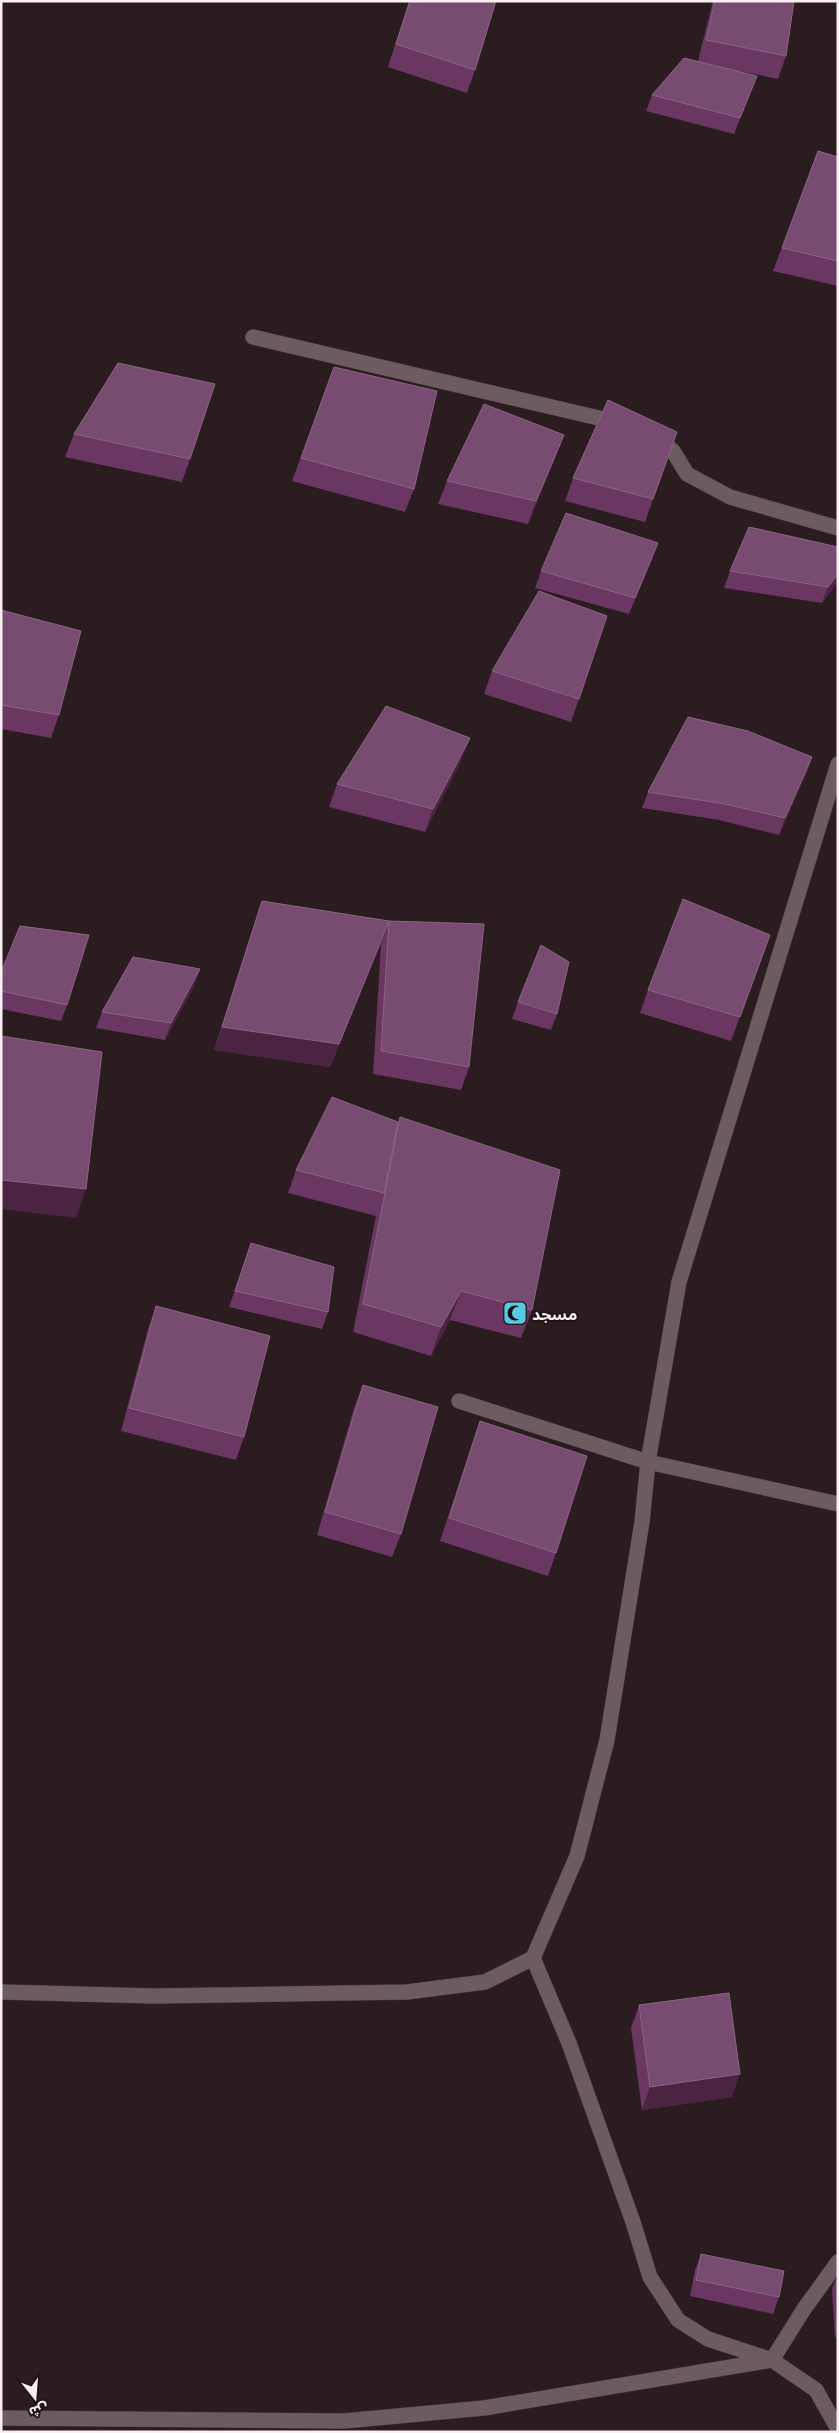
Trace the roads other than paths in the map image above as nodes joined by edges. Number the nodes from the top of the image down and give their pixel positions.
1 (253, 337) dead end
2 (838, 528) edge
3 (838, 764) edge
4 (459, 1401) dead end
5 (648, 1462) junction
6 (838, 1504) edge
7 (533, 1958) junction
8 (1, 1992) edge
9 (838, 2262) edge
10 (772, 2360) junction
11 (1, 2418) edge
12 (343, 2426) edge
13 (838, 2430) edge

1 - 2 street
3 - 5 street
4 - 5 street
5 - 6 street
5 - 7 street
7 - 8 street
7 - 10 street
9 - 10 street
10 - 12 street
10 - 13 street
11 - 12 street

